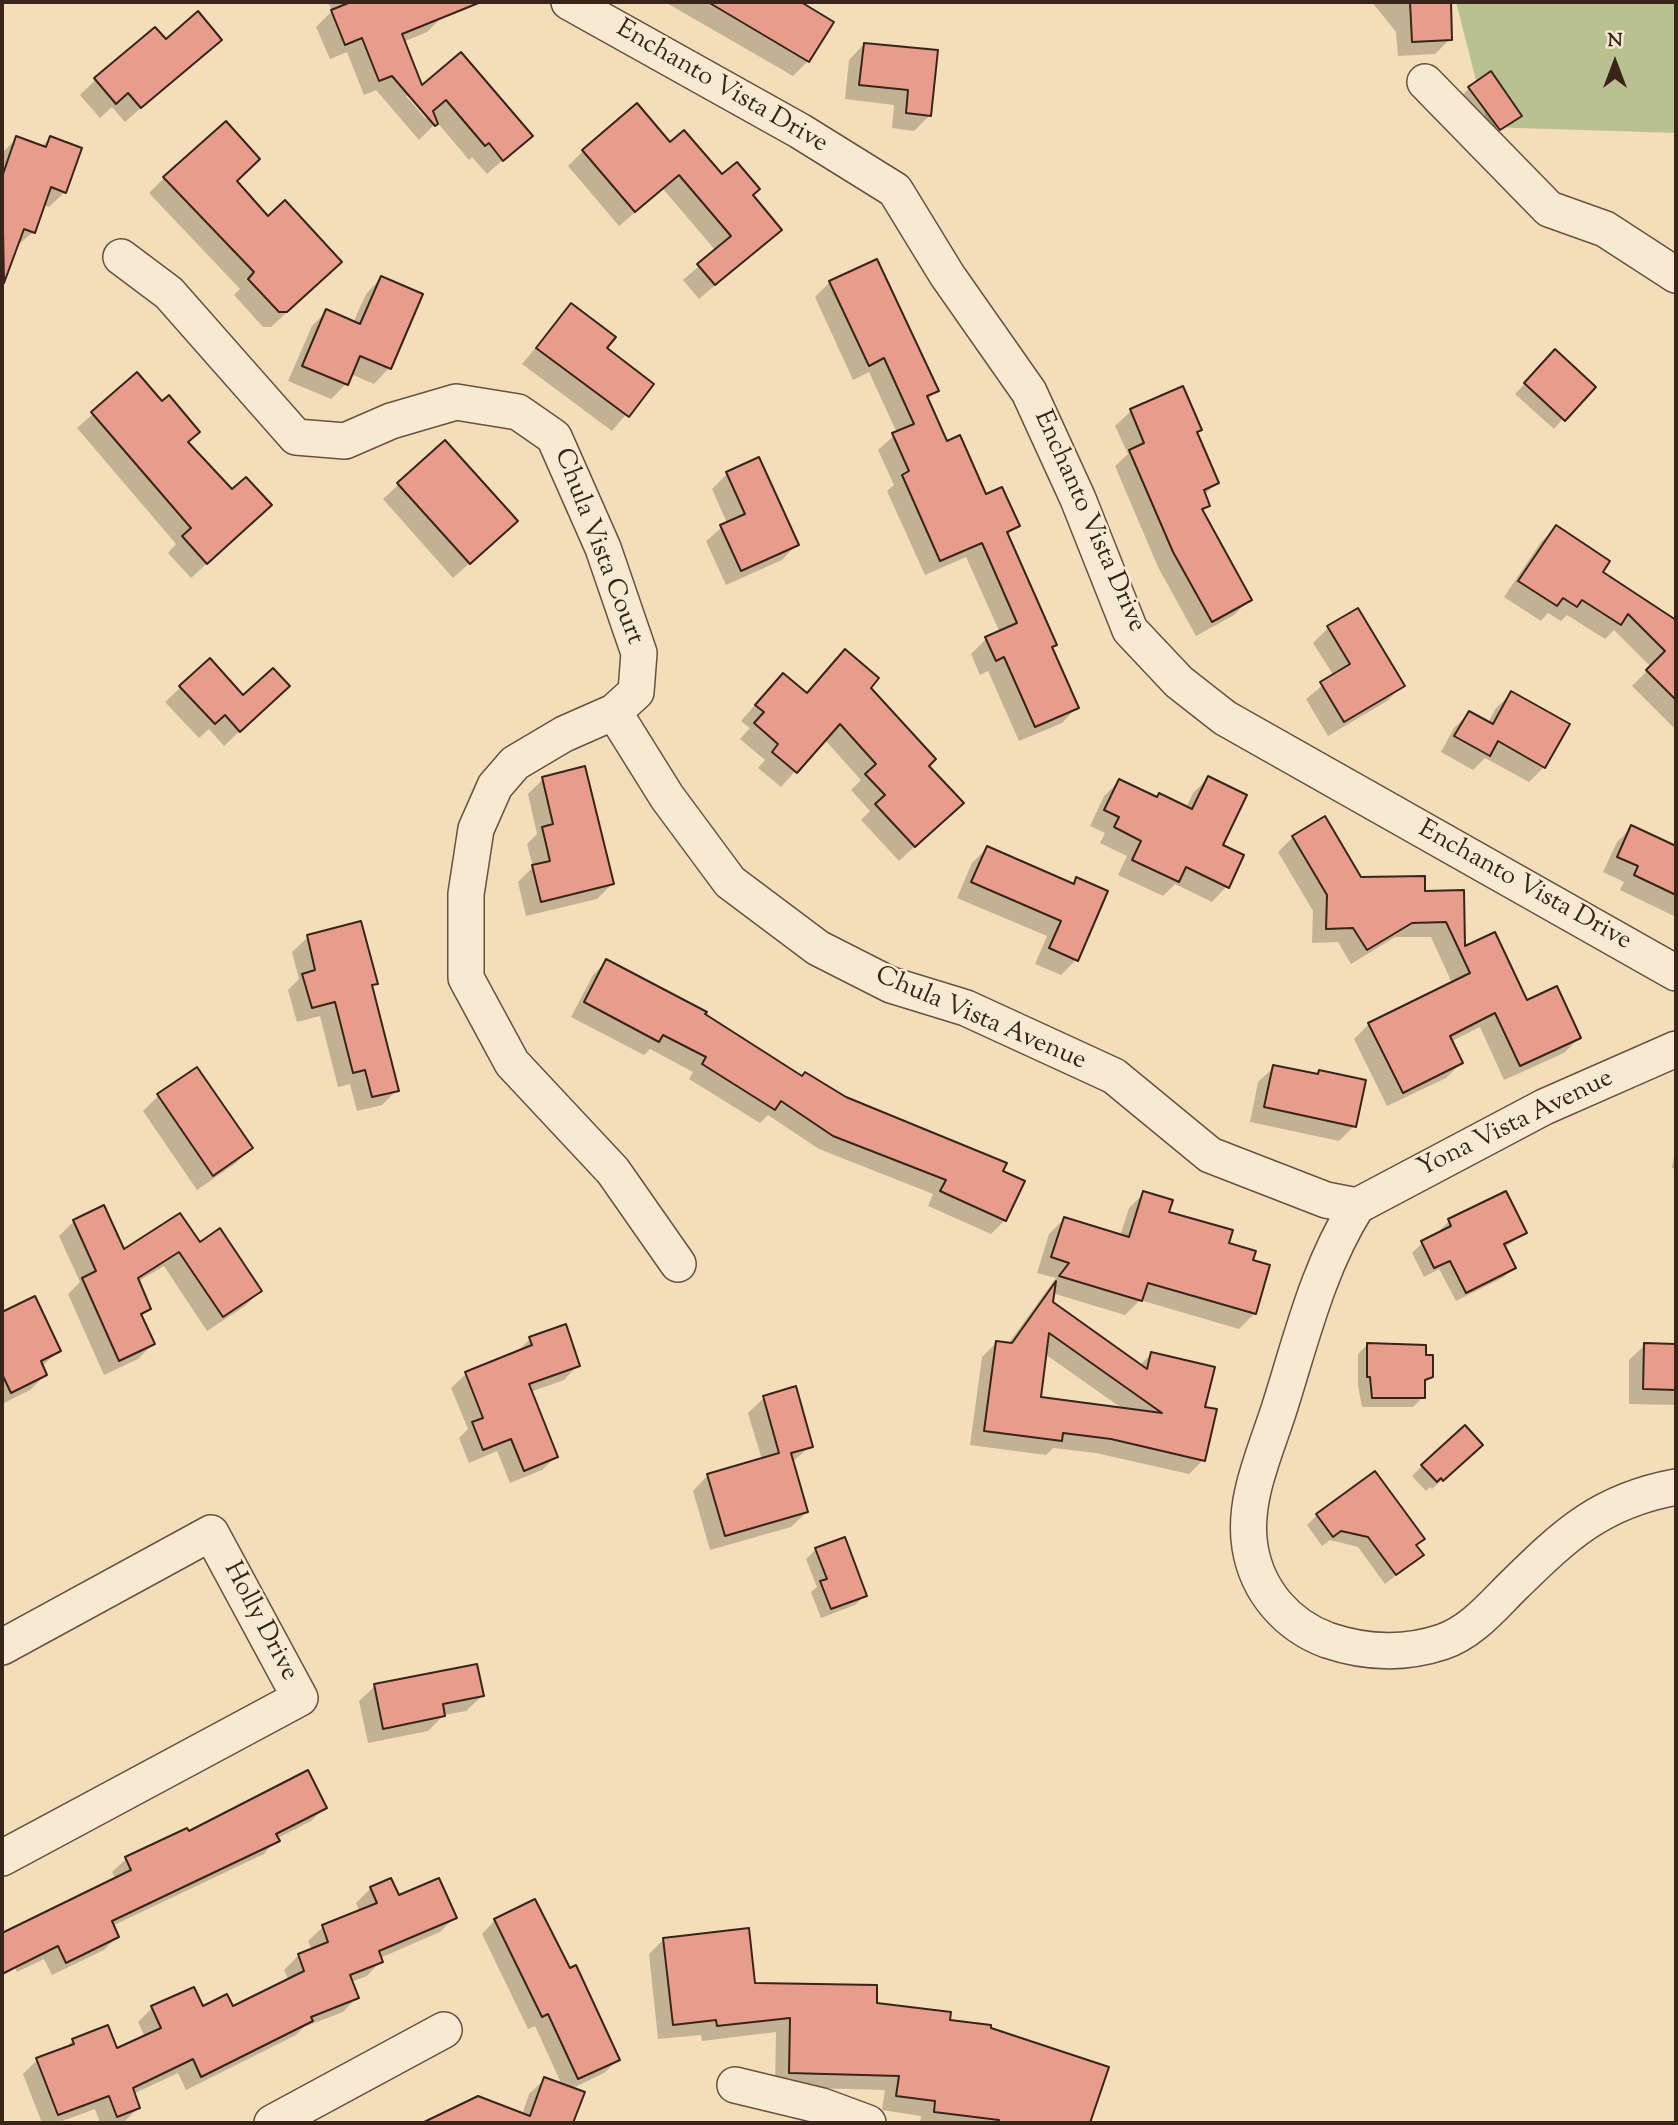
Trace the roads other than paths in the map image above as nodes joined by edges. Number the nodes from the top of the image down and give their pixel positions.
1 (569, 2) edge
2 (1425, 82) dead end
3 (121, 257) dead end
4 (1676, 275) edge
5 (614, 712) junction
6 (1676, 973) edge
7 (1676, 1049) edge
8 (1357, 1206) junction
9 (678, 1264) dead end
10 (1676, 1487) edge
11 (2, 1647) edge
12 (2, 1858) edge
13 (444, 2030) dead end
14 (735, 2085) dead end
15 (272, 2123) edge
16 (868, 2123) edge

1 - 6 street, Enchanto Vista Drive
2 - 4 street
3 - 5 street, Chula Vista Court
5 - 8 street, Chula Vista Avenue
5 - 9 street
7 - 8 street, Yona Vista Avenue
8 - 10 street
11 - 12 street, Holly Drive
13 - 15 street
14 - 16 street

